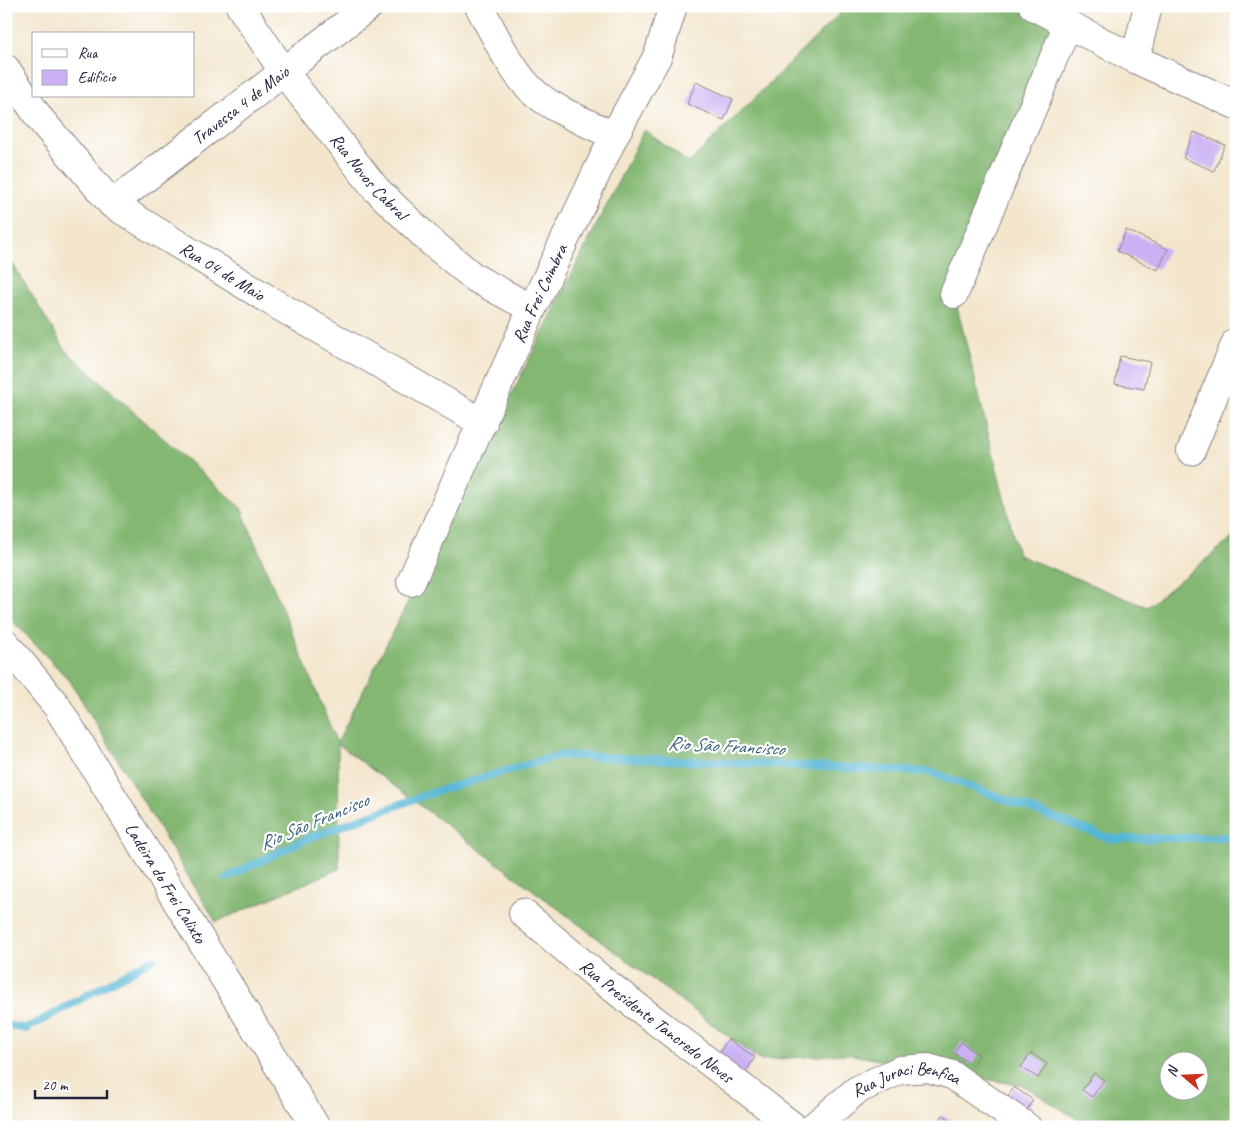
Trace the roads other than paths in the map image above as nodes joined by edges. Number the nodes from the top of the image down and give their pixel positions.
1 (240, 6) edge
2 (369, 6) edge
3 (479, 6) edge
4 (673, 6) edge
5 (1032, 6) edge
6 (1148, 6) edge
7 (1068, 24) junction
8 (1135, 59) junction
9 (6, 69) edge
10 (283, 71) junction
11 (1236, 105) edge
12 (614, 136) junction
13 (112, 204) junction
14 (954, 294) dead end
15 (532, 309) junction
16 (1236, 342) edge
17 (483, 423) junction
18 (1191, 450) dead end
19 (410, 582) dead end
20 (6, 644) edge
21 (523, 913) dead end
22 (316, 1127) edge
23 (794, 1127) edge
24 (812, 1127) edge
25 (1026, 1127) edge

1 - 10 street, Rua Novos Cabral
2 - 10 street, Travessa 4 de Maio
3 - 12 street
4 - 12 street, Rua Frei Coimbra
5 - 7 street
6 - 8 street
7 - 8 street
7 - 14 street
8 - 11 street
9 - 13 street, Rua 04 de Maio
10 - 13 street, Travessa 4 de Maio
10 - 15 street, Rua Novos Cabral
12 - 15 street, Rua Frei Coimbra
13 - 17 street, Rua 04 de Maio
15 - 17 street, Rua Frei Coimbra
16 - 18 street
17 - 19 street, Rua Frei Coimbra
20 - 22 street, Ladeira do Frei Calixto
21 - 23 street, Rua Presidente Tancredo Neves
24 - 25 street, Rua Juraci Benfica

